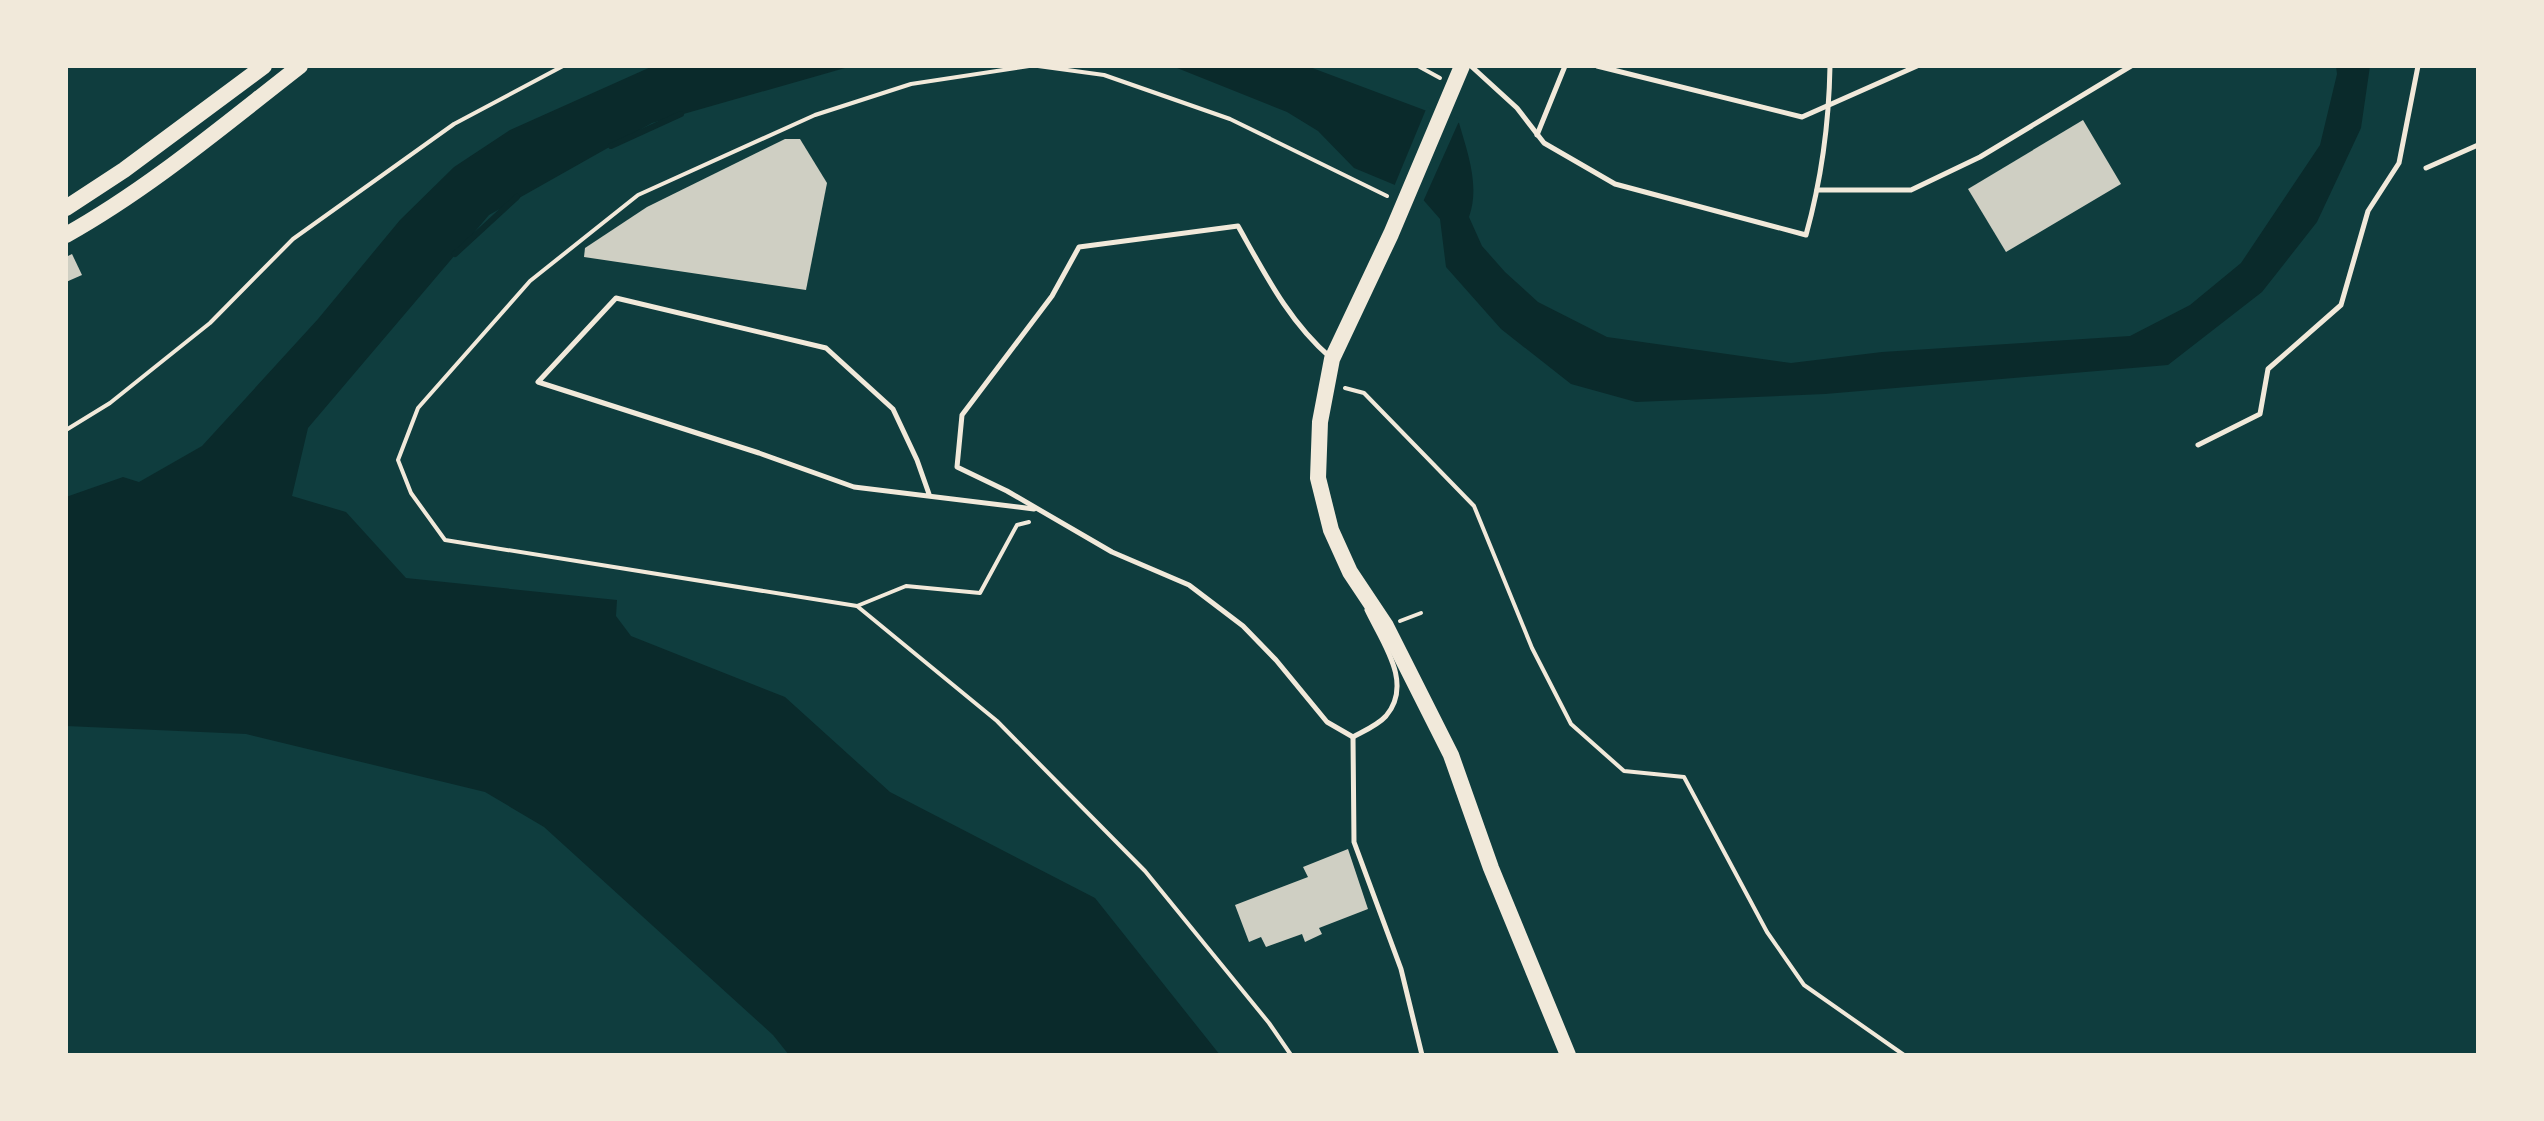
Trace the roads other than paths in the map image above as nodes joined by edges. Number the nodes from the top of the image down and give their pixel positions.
1 (264, 66) edge
2 (300, 66) edge
3 (1462, 66) edge
4 (1471, 66) edge
5 (1565, 66) edge
6 (1597, 66) edge
7 (1830, 66) edge
8 (1917, 66) edge
9 (2131, 66) edge
10 (2418, 66) edge
11 (1829, 104) junction
12 (1537, 135) junction
13 (2478, 145) edge
14 (2426, 168) dead end
15 (1817, 190) junction
16 (66, 208) edge
17 (66, 235) edge
18 (1332, 359) junction
19 (2198, 445) dead end
20 (929, 494) junction
21 (1039, 510) junction
22 (1350, 572) junction
23 (1353, 737) junction
24 (1565, 1051) edge
25 (1422, 1055) edge

1 - 16 main road
2 - 17 main road
3 - 18 main road
4 - 12 lane
5 - 12 lane
6 - 11 lane
7 - 11 lane
8 - 11 lane
9 - 15 lane
10 - 19 lane
11 - 15 lane
12 - 15 lane
13 - 14 lane
18 - 21 lane
18 - 22 main road
20 - 20 lane
20 - 21 lane
21 - 23 lane
22 - 23 lane
22 - 24 main road
23 - 25 lane

